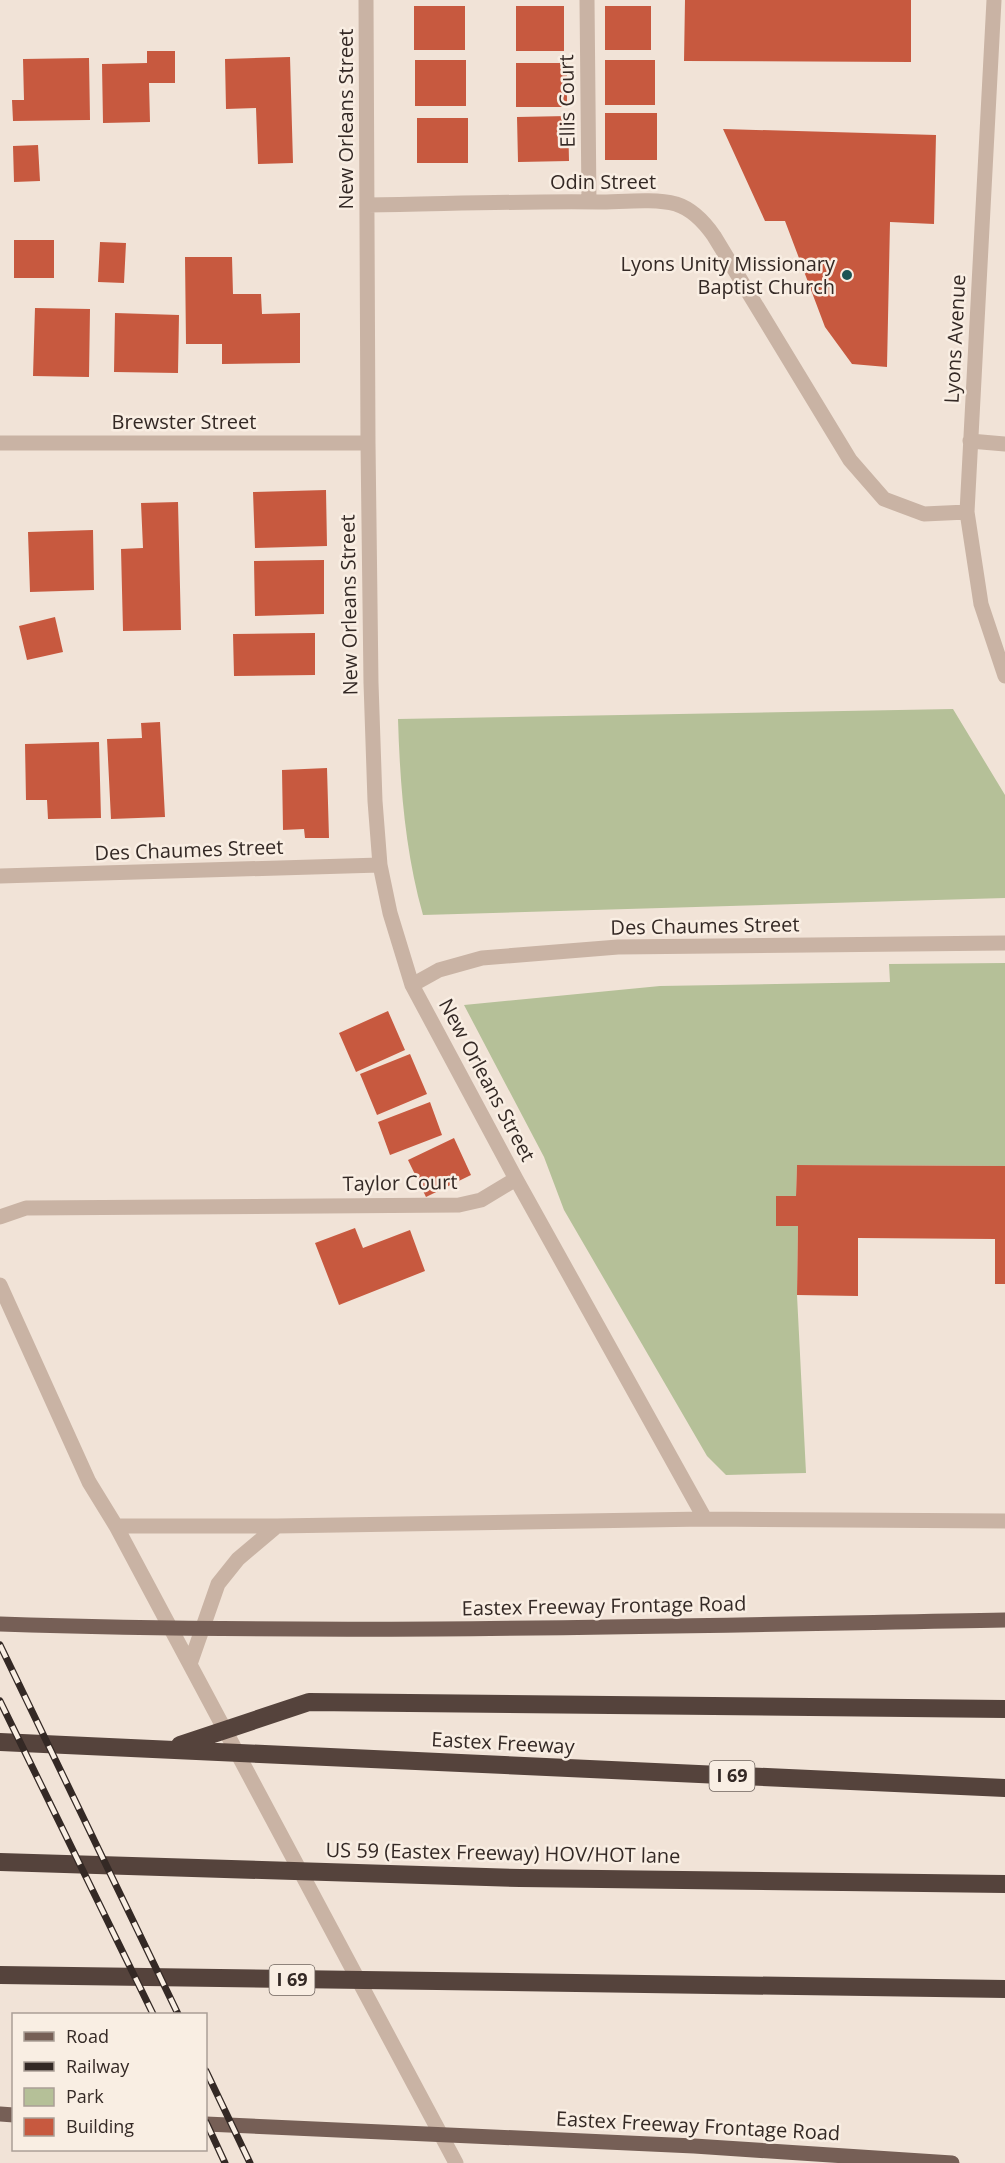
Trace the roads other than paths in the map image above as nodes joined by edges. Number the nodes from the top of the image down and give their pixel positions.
1 (366, 0) edge
2 (587, 0) edge
3 (994, 0) edge
4 (590, 202) junction
5 (368, 205) junction
6 (970, 441) junction
7 (368, 443) junction
8 (0, 444) edge
9 (1005, 444) edge
10 (967, 512) junction
11 (1005, 676) edge
12 (380, 865) junction
13 (0, 876) edge
14 (1005, 943) edge
15 (412, 985) junction
16 (516, 1179) junction
17 (0, 1217) edge
18 (0, 1285) edge
19 (705, 1519) junction
20 (1005, 1521) edge
21 (116, 1526) junction
22 (277, 1526) junction
23 (1005, 1620) edge
24 (0, 1624) edge
25 (190, 1664) junction
26 (1005, 1709) edge
27 (0, 1742) edge
28 (170, 1748) junction
29 (1005, 1788) edge
30 (0, 1862) edge
31 (1005, 1884) edge
32 (0, 1975) edge
33 (1005, 1989) edge
34 (207, 2124) edge
35 (456, 2163) edge
36 (952, 2163) edge

1 - 5 street, New Orleans Street
2 - 4 street, Ellis Court
3 - 6 street, Lyons Avenue
4 - 5 street, Odin Street
4 - 10 street, Odin Street
5 - 7 street, New Orleans Street
6 - 9 street
6 - 10 street, Lyons Avenue
7 - 8 street, Brewster Street
7 - 12 street, New Orleans Street
10 - 11 street, Lyons Avenue
12 - 13 street, Des Chaumes Street
12 - 15 street, New Orleans Street
14 - 15 street, Des Chaumes Street
15 - 16 street, New Orleans Street
16 - 17 street, Taylor Court
16 - 19 street
18 - 21 street
19 - 20 street
19 - 22 street
21 - 22 street
21 - 25 street
22 - 25 street
23 - 24 main road, Eastex Freeway Frontage Road
25 - 35 street
26 - 28 highway
27 - 28 highway, Eastex Freeway / I 69
28 - 29 highway, Eastex Freeway / I 69
30 - 31 highway, US 59 (Eastex Freeway) HOV/HOT lane
32 - 33 highway, I 69
34 - 36 main road, Eastex Freeway Frontage Road

